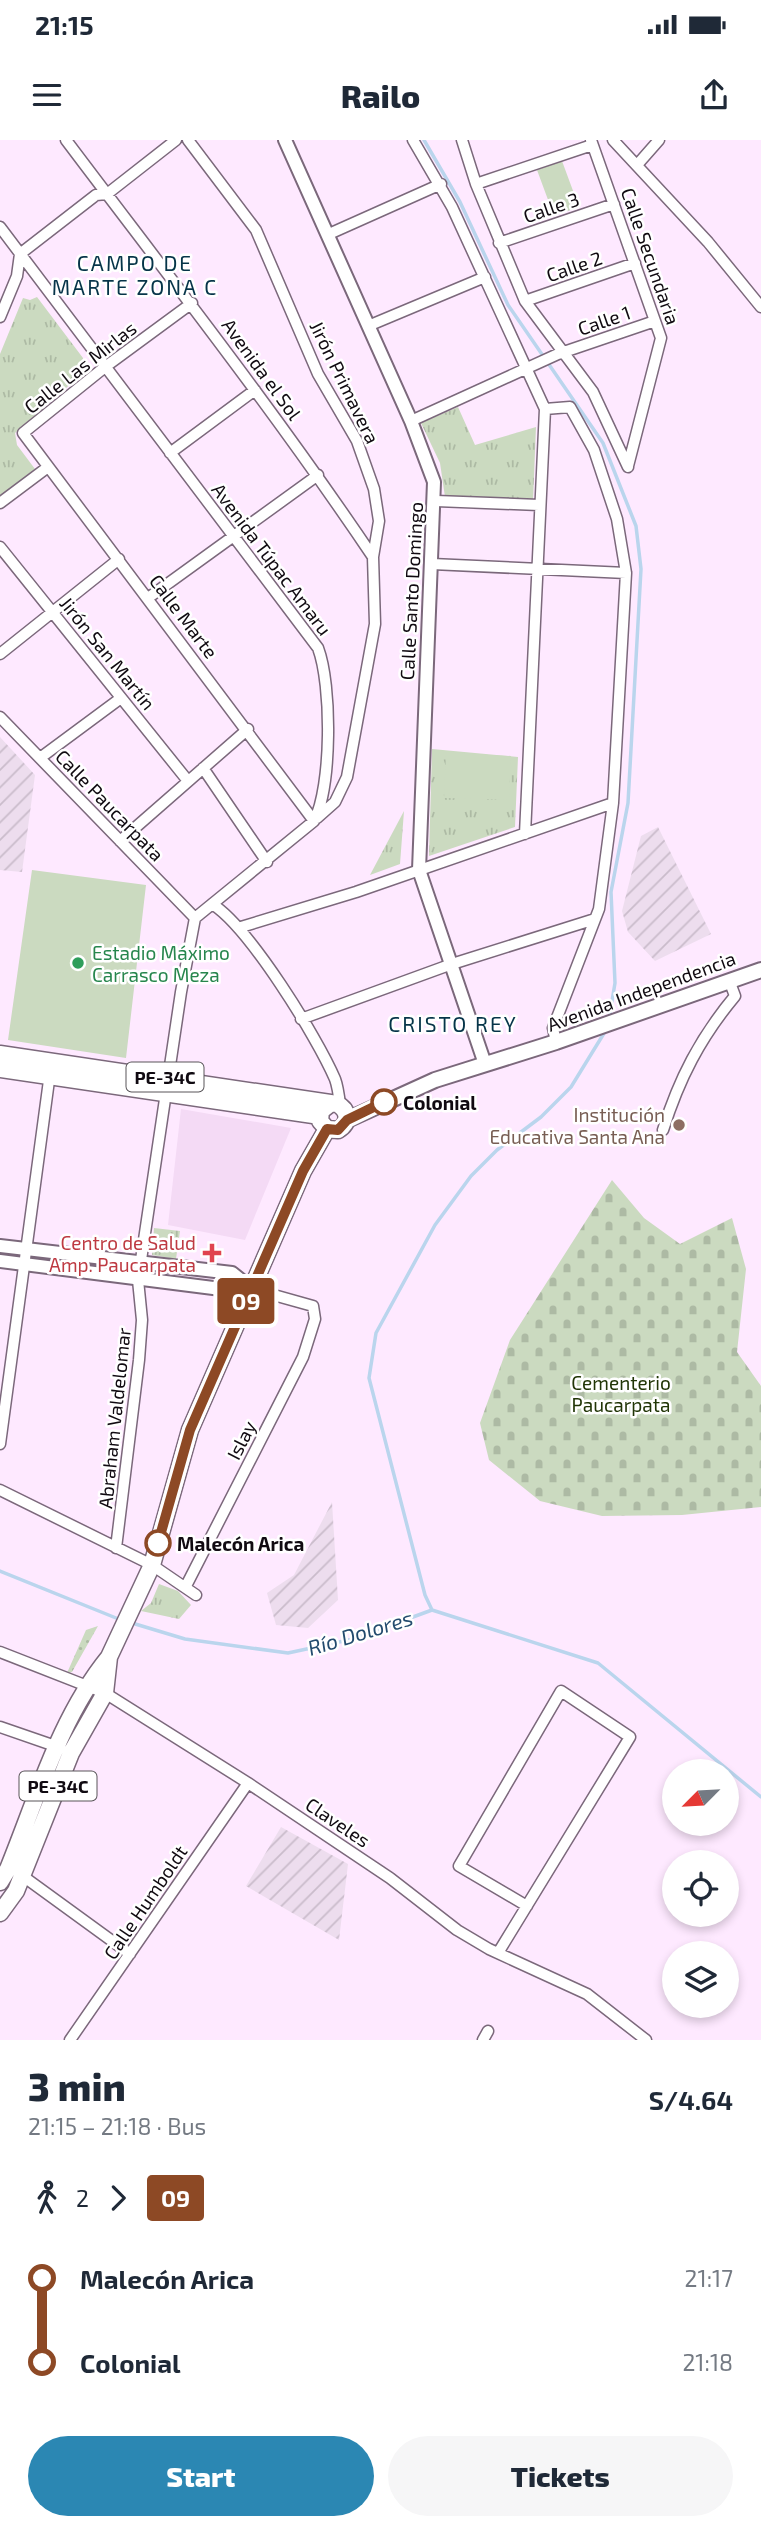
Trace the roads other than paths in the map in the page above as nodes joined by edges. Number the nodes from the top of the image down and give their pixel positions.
1 (66, 140) edge
2 (176, 140) edge
3 (188, 140) edge
4 (413, 140) edge
5 (462, 140) edge
6 (613, 140) edge
7 (659, 140) edge
8 (290, 141) edge
9 (591, 142) edge
10 (637, 164) junction
11 (440, 184) junction
12 (476, 184) junction
13 (107, 194) junction
14 (614, 204) junction
15 (0, 227) edge
16 (328, 234) junction
17 (499, 243) junction
18 (20, 254) junction
19 (635, 263) junction
20 (485, 277) junction
21 (524, 301) junction
22 (192, 303) junction
23 (761, 307) edge
24 (0, 317) edge
25 (655, 321) junction
26 (368, 326) junction
27 (561, 354) junction
28 (531, 366) junction
29 (105, 367) junction
30 (255, 390) junction
31 (544, 409) junction
32 (411, 421) junction
33 (23, 433) joint
34 (170, 453) junction
35 (48, 467) junction
36 (318, 475) junction
37 (436, 501) junction
38 (0, 503) edge
39 (539, 505) junction
40 (233, 536) junction
41 (0, 547) edge
42 (373, 557) junction
43 (119, 559) junction
44 (432, 564) junction
45 (536, 571) junction
46 (626, 573) junction
47 (148, 598) junction
48 (53, 613) junction
49 (0, 654) edge
50 (121, 698) junction
51 (0, 717) edge
52 (248, 729) junction
53 (40, 758) junction
54 (203, 768) junction
55 (188, 781) junction
56 (613, 803) junction
57 (314, 821) junction
58 (525, 834) junction
59 (120, 841) junction
60 (267, 862) junction
61 (419, 870) junction
62 (212, 904) junction
63 (195, 918) junction
64 (595, 919) junction
65 (241, 927) junction
66 (452, 964) junction
67 (761, 970) edge
68 (730, 980) junction
69 (302, 1019) junction
70 (556, 1042) junction
71 (0, 1054) edge
72 (485, 1064) junction
73 (51, 1068) junction
74 (0, 1069) edge
75 (169, 1085) junction
76 (335, 1113) junction
77 (663, 1130) dead end
78 (0, 1246) edge
79 (26, 1249) junction
80 (0, 1261) edge
81 (140, 1263) junction
82 (24, 1264) junction
83 (138, 1280) junction
84 (252, 1289) junction
85 (0, 1444) edge
86 (0, 1490) edge
87 (116, 1548) junction
88 (152, 1565) junction
89 (186, 1586) junction
90 (196, 1595) dead end
91 (0, 1653) edge
92 (109, 1657) junction
93 (87, 1684) junction
94 (105, 1693) junction
95 (0, 1727) edge
96 (64, 1750) junction
97 (247, 1783) junction
98 (10, 1875) edge
99 (527, 1906) junction
100 (0, 1913) edge
101 (498, 1953) junction
102 (130, 1954) junction
103 (70, 2040) edge
104 (646, 2040) edge

1 - 13 street, Avenida el Sol
2 - 13 street
3 - 42 street, Jirón Primavera
4 - 11 street
5 - 12 street
6 - 10 street
7 - 10 street
8 - 16 street, Calle Santo Domingo
9 - 12 street
9 - 14 street, Calle Secundaria
10 - 23 street
11 - 16 street
11 - 20 street
12 - 17 street
13 - 18 street
13 - 22 street, Avenida el Sol
14 - 17 street, Calle 3
14 - 19 street, Calle Secundaria
15 - 18 street, Avenida Túpac Amaru
16 - 26 street, Calle Santo Domingo
17 - 21 street
18 - 24 street
18 - 29 street, Avenida Túpac Amaru
19 - 21 street, Calle 2
19 - 25 street, Calle Secundaria
20 - 26 street
20 - 28 street
21 - 27 street
22 - 29 street, Calle Las Mirlas
22 - 30 street, Avenida el Sol
25 - 27 street, Calle 1
25 - 27 street, Calle Secundaria
26 - 32 street, Calle Santo Domingo
27 - 28 street, Calle 1
28 - 31 street
28 - 32 street, Calle 1
29 - 33 street, Calle Las Mirlas
29 - 34 street, Avenida Túpac Amaru
30 - 34 street
30 - 36 street, Avenida el Sol
31 - 39 street
31 - 46 street
32 - 37 street, Calle Santo Domingo
33 - 35 street, Calle Marte
34 - 40 street, Avenida Túpac Amaru
35 - 38 street
35 - 43 street, Calle Marte
36 - 40 street
36 - 42 street, Avenida el Sol
37 - 39 street
37 - 44 street, Calle Santo Domingo
39 - 45 street
40 - 47 street
40 - 57 street, Avenida Túpac Amaru
41 - 48 street, Jirón San Martín
42 - 57 street, Jirón Primavera
43 - 47 street, Calle Marte
43 - 48 street
44 - 45 street
44 - 61 street, Calle Santo Domingo
45 - 46 street
45 - 58 street
46 - 56 street
47 - 52 street, Calle Marte
48 - 49 street
48 - 50 street, Jirón San Martín
50 - 53 street
50 - 55 street, Jirón San Martín
51 - 53 street, Calle Paucarpata
52 - 54 street
52 - 57 street, Calle Marte
53 - 59 street, Calle Paucarpata
54 - 55 street
54 - 60 street
55 - 59 street
56 - 58 street
56 - 64 street
57 - 60 street
58 - 61 street
59 - 63 street, Calle Paucarpata
60 - 62 street
61 - 65 street
61 - 66 street, Calle Santo Domingo
62 - 63 street
62 - 65 street
63 - 75 street, Abraham Valdelomar
64 - 66 street
64 - 70 street
65 - 69 street
66 - 69 street
66 - 72 street, Calle Santo Domingo
67 - 68 main road, Avenida Independencia
68 - 70 main road, Avenida Independencia
68 - 77 street
69 - 76 street
70 - 72 main road, Avenida Independencia
71 - 73 main road, PE-34C
72 - 76 main road, Avenida Independencia
73 - 74 main road, PE-34C
73 - 75 main road, PE-34C
73 - 79 street
75 - 76 main road, PE-34C
75 - 81 street, Abraham Valdelomar
76 - 84 main road, PE-34C
78 - 79 street
79 - 81 street
79 - 82 street
80 - 82 street
81 - 83 street, Abraham Valdelomar
81 - 84 street
82 - 83 street
82 - 85 street
83 - 84 street
83 - 87 street, Abraham Valdelomar
84 - 88 main road, PE-34C
84 - 89 street, Islay
86 - 87 street
87 - 88 street
88 - 89 street
88 - 92 main road, PE-34C
89 - 90 street
91 - 93 street, Claveles
92 - 93 main road, PE-34C
92 - 94 main road, PE-34C
93 - 94 street, Claveles
93 - 96 main road, PE-34C
94 - 96 main road, PE-34C
94 - 97 street, Claveles
95 - 96 street
96 - 98 main road, PE-34C
97 - 101 street, Claveles
97 - 102 street, Calle Humboldt
98 - 100 main road, PE-34C
98 - 102 street
99 - 99 street
99 - 101 street
101 - 104 street, Claveles
102 - 103 street, Calle Humboldt

